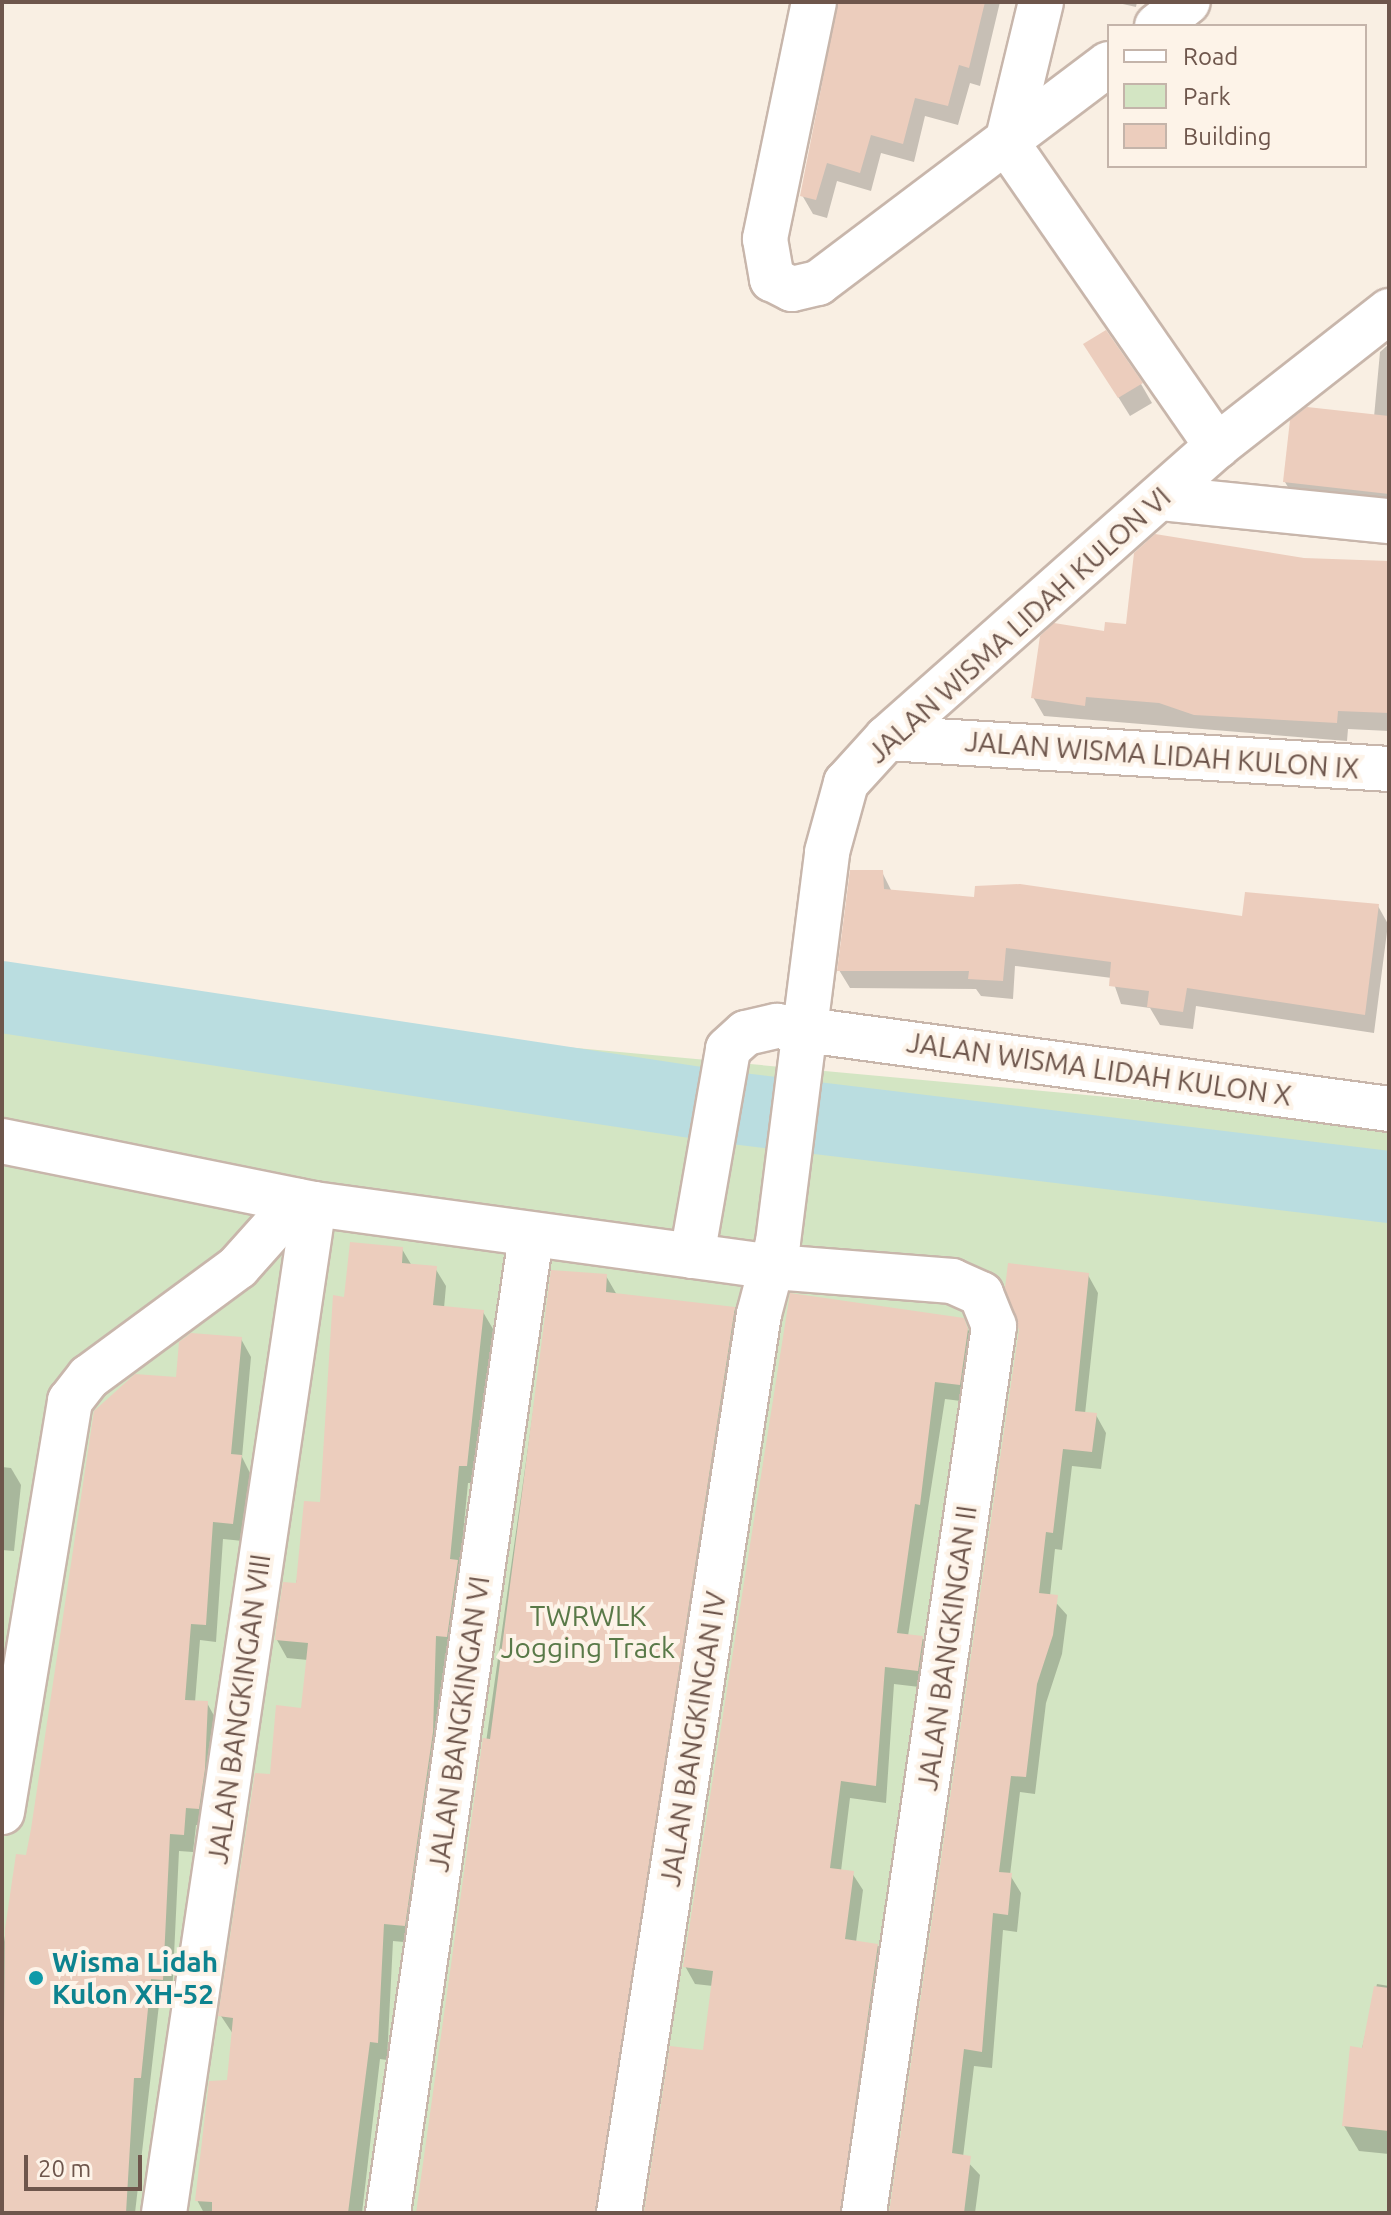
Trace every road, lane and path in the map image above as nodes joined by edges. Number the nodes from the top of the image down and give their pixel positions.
1 (814, 2) edge
2 (1041, 2) edge
3 (1188, 2) edge
4 (1160, 24) edge
5 (1107, 66) edge
6 (1007, 143) junction
7 (1389, 311) edge
8 (1217, 446) junction
9 (1161, 498) junction
10 (1389, 521) edge
11 (887, 738) junction
12 (1389, 769) edge
13 (793, 1028) junction
14 (797, 1108) joint
15 (1389, 1109) edge
16 (2, 1141) edge
17 (305, 1203) junction
18 (531, 1236) junction
19 (692, 1256) junction
20 (774, 1267) junction
21 (2, 1812) edge
22 (164, 2213) edge
23 (388, 2213) edge
24 (619, 2213) edge
25 (864, 2213) edge

1 - 6 street
2 - 6 street
3 - 4 street
5 - 6 street
6 - 8 street
7 - 8 street, JALAN WISMA LIDAH KULON VI
8 - 9 street, JALAN WISMA LIDAH KULON VI
9 - 10 street
9 - 11 street, JALAN WISMA LIDAH KULON VI
11 - 12 street, JALAN WISMA LIDAH KULON IX
11 - 13 street, JALAN WISMA LIDAH KULON VI
13 - 14 street, JALAN WISMA LIDAH KULON VI
13 - 15 street, JALAN WISMA LIDAH KULON X
13 - 19 street
14 - 20 street, JALAN BANGKINGAN IV
16 - 17 street, JALAN BANGKINGAN II
17 - 18 street, JALAN BANGKINGAN II
17 - 21 street
17 - 22 street, JALAN BANGKINGAN VIII
18 - 19 street, JALAN BANGKINGAN II
18 - 23 street, JALAN BANGKINGAN VI
19 - 20 street, JALAN BANGKINGAN II
20 - 24 street, JALAN BANGKINGAN IV
20 - 25 street, JALAN BANGKINGAN II

